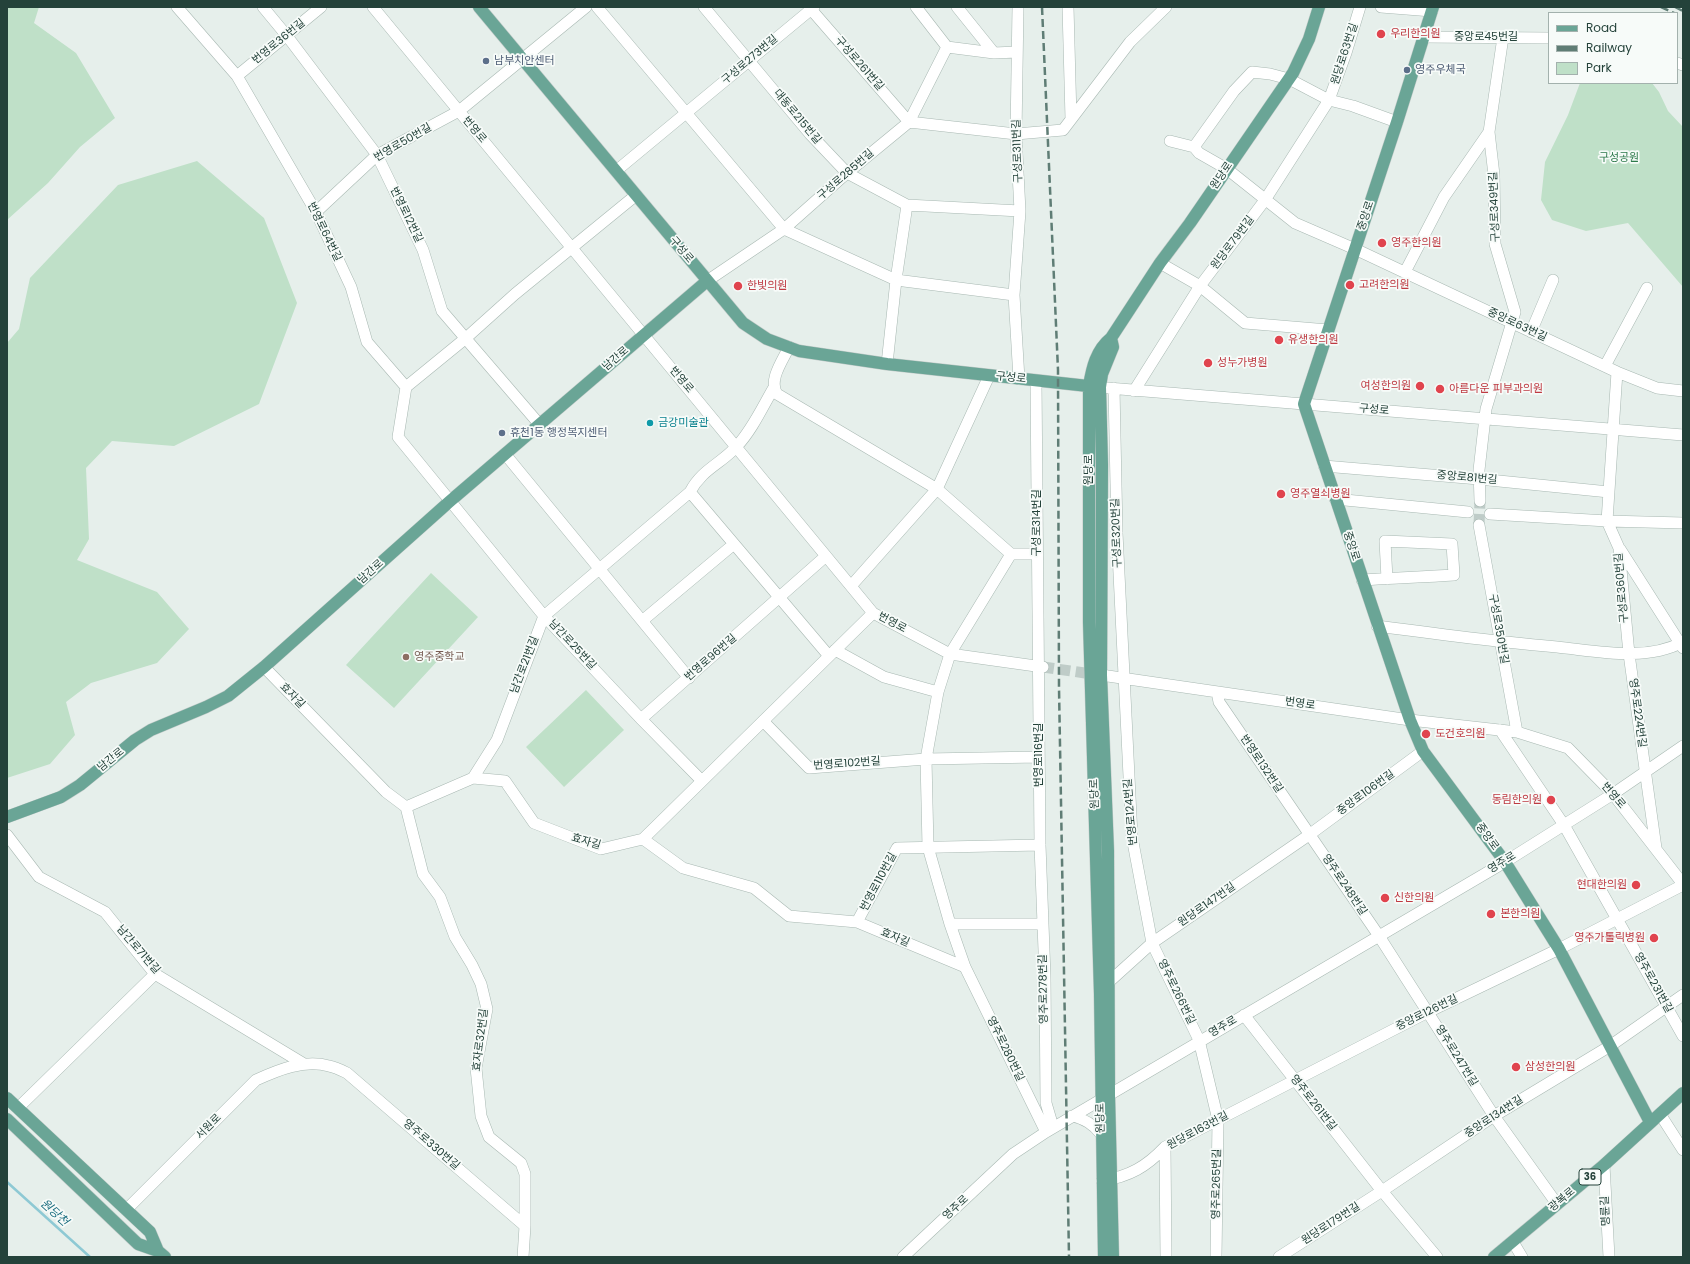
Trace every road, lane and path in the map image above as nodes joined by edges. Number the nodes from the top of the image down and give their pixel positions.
1 (177, 7) edge
2 (263, 7) edge
3 (321, 7) edge
4 (373, 7) edge
5 (479, 7) edge
6 (586, 7) edge
7 (597, 7) edge
8 (704, 7) edge
9 (916, 7) edge
10 (957, 7) edge
11 (1018, 7) edge
12 (1068, 7) edge
13 (1319, 7) edge
14 (1360, 7) edge
15 (1381, 7) edge
16 (811, 8) edge
17 (1161, 8) edge
18 (1432, 9) edge
19 (287, 36) junction
20 (1423, 37) junction
21 (1503, 38) junction
22 (1548, 38) edge
23 (947, 48) junction
24 (994, 52) junction
25 (1017, 52) junction
26 (522, 59) junction
27 (749, 60) junction
28 (237, 76) junction
29 (1289, 79) junction
30 (1329, 100) junction
31 (459, 111) junction
32 (685, 113) junction
33 (1071, 119) junction
34 (909, 122) junction
35 (1398, 122) junction
36 (1489, 132) junction
37 (1016, 134) junction
38 (1170, 141) dead end
39 (1194, 147) junction
40 (377, 156) junction
41 (1227, 169) junction
42 (616, 171) junction
43 (847, 173) junction
44 (635, 196) junction
45 (1265, 200) junction
46 (907, 205) junction
47 (1020, 211) junction
48 (316, 212) junction
49 (784, 229) junction
50 (572, 248) junction
51 (1355, 249) junction
52 (1160, 263) junction
53 (1405, 272) junction
54 (896, 280) junction
55 (1553, 280) dead end
56 (707, 281) junction
57 (1200, 286) junction
58 (1647, 288) dead end
59 (1014, 295) junction
60 (1512, 323) junction
61 (1328, 330) junction
62 (1531, 332) junction
63 (644, 335) junction
64 (466, 338) junction
65 (789, 347) junction
66 (887, 364) junction
67 (1606, 366) junction
68 (1618, 372) junction
69 (989, 376) junction
70 (1019, 379) junction
71 (1036, 381) junction
72 (406, 387) junction
73 (1094, 387) junction
74 (774, 388) junction
75 (1114, 388) junction
76 (1134, 391) junction
77 (1683, 391) edge
78 (1304, 404) junction
79 (1484, 419) junction
80 (540, 425) junction
81 (1614, 430) junction
82 (1683, 435) edge
83 (736, 447) junction
84 (505, 454) junction
85 (1324, 466) junction
86 (1479, 479) junction
87 (937, 489) junction
88 (690, 492) junction
89 (1609, 492) junction
90 (1335, 499) junction
91 (1480, 501) tunnel mouth
92 (449, 502) junction
93 (1468, 512) dead end
94 (1490, 514) dead end
95 (1607, 521) junction
96 (1683, 522) edge
97 (1480, 525) tunnel mouth
98 (734, 544) junction
99 (1619, 548) junction
100 (1011, 554) junction
101 (1037, 554) junction
102 (826, 556) junction
103 (600, 570) junction
104 (1387, 579) junction
105 (1362, 580) junction
106 (851, 586) junction
107 (780, 598) junction
108 (873, 613) junction
109 (544, 616) junction
110 (642, 621) junction
111 (1377, 626) junction
112 (1500, 642) junction
113 (1682, 644) edge
114 (832, 653) junction
115 (950, 654) junction
116 (1629, 654) junction
117 (1041, 666) junction
118 (264, 667) junction
119 (1101, 675) junction
120 (689, 678) junction
121 (1124, 679) junction
122 (938, 692) junction
123 (1217, 692) junction
124 (642, 719) junction
125 (1410, 720) junction
126 (763, 721) junction
127 (1500, 730) junction
128 (1517, 732) junction
129 (1683, 746) edge
130 (1423, 751) junction
131 (1039, 757) junction
132 (926, 759) junction
133 (1646, 772) junction
134 (473, 778) junction
135 (702, 781) junction
136 (1613, 794) junction
137 (406, 807) junction
138 (7, 817) edge
139 (1564, 825) junction
140 (1309, 835) junction
141 (7, 836) edge
142 (643, 839) junction
143 (1040, 845) junction
144 (928, 847) junction
145 (1656, 849) junction
146 (1505, 862) junction
147 (1683, 885) edge
148 (1617, 918) junction
149 (857, 922) junction
150 (950, 924) junction
151 (1042, 924) junction
152 (1378, 936) junction
153 (1152, 944) junction
154 (1559, 949) junction
155 (965, 967) junction
156 (155, 974) junction
157 (1110, 981) junction
158 (1683, 995) edge
159 (1666, 1007) junction
160 (1428, 1012) junction
161 (1244, 1014) junction
162 (1683, 1036) edge
163 (1199, 1040) junction
164 (1610, 1046) junction
165 (304, 1064) junction
166 (1295, 1080) junction
167 (7, 1088) edge
168 (1683, 1093) edge
169 (7, 1098) edge
170 (1105, 1098) junction
171 (22, 1104) junction
172 (1660, 1114) junction
173 (1072, 1116) junction
174 (1494, 1116) junction
175 (7, 1119) edge
176 (1218, 1120) junction
177 (1650, 1122) junction
178 (7, 1126) edge
179 (1046, 1132) junction
180 (1101, 1134) junction
181 (1165, 1147) junction
182 (1683, 1150) edge
183 (1604, 1165) junction
184 (82, 1168) junction
185 (67, 1176) junction
186 (1107, 1180) junction
187 (1382, 1191) junction
188 (1556, 1204) junction
189 (126, 1210) junction
190 (525, 1226) junction
191 (1513, 1242) junction
192 (162, 1254) edge
193 (523, 1257) edge
194 (903, 1257) edge
195 (1104, 1257) edge
196 (1113, 1257) edge
197 (1166, 1257) edge
198 (1216, 1257) edge
199 (1279, 1257) edge
200 (1437, 1257) edge
201 (1494, 1257) edge
202 (1522, 1257) edge
203 (1609, 1257) edge

1 - 28 street, 번영로64번길
2 - 19 street, 번영로12번길
3 - 19 street, 번영로36번길
4 - 31 street, 번영로
5 - 26 main road, 구성로
6 - 26 street
7 - 32 street
8 - 27 street, 대동로215번길
9 - 23 street
10 - 24 street
11 - 25 street, 구성로311번길
12 - 33 street
13 - 29 main road, 원당로
14 - 30 street, 원당로63번길
15 - 18 street
16 - 27 street, 구성로273번길
16 - 34 street, 구성로261번길
17 - 33 street
18 - 20 main road, 중앙로
19 - 28 street, 번영로36번길
19 - 40 street, 번영로12번길
20 - 21 street, 중앙로45번길
20 - 35 main road, 중앙로
21 - 22 street, 중앙로45번길
21 - 36 street, 구성로349번길
23 - 24 street
23 - 34 street, 구성로285번길
24 - 25 street
25 - 37 street, 구성로311번길
26 - 31 street
26 - 42 main road, 구성로
27 - 32 street, 구성로273번길
27 - 43 street, 대동로215번길
28 - 48 street, 번영로64번길
29 - 30 street
29 - 39 street
29 - 41 main road, 원당로
30 - 35 street
30 - 45 street, 원당로63번길
31 - 40 street, 번영로50번길
31 - 50 street, 번영로
32 - 42 street, 구성로273번길
32 - 49 street
33 - 37 street
34 - 37 street
34 - 43 street, 구성로285번길
35 - 51 main road, 중앙로
36 - 53 street
36 - 60 street, 구성로349번길
37 - 47 street, 구성로311번길
38 - 39 street
39 - 41 street, 중앙로63번길
40 - 48 street, 번영로50번길
40 - 64 street, 번영로12번길
41 - 45 street, 중앙로63번길
41 - 52 main road, 원당로
42 - 44 main road, 구성로
43 - 46 street, 대동로215번길
43 - 49 street, 구성로285번길
44 - 50 street
44 - 56 main road, 구성로
45 - 51 street, 중앙로63번길
45 - 57 street, 원당로79번길
46 - 47 street, 대동로215번길
46 - 54 street
47 - 59 street, 구성로311번길
48 - 72 street, 번영로64번길
49 - 54 street
49 - 56 street, 구성로285번길
50 - 63 street, 번영로
50 - 64 street
51 - 53 street, 중앙로63번길
51 - 61 main road, 중앙로
52 - 57 street
52 - 73 main road, 원당로
53 - 60 street, 중앙로63번길
54 - 59 street
54 - 66 street
55 - 62 street
56 - 63 main road, 남간로
56 - 65 main road, 구성로
57 - 61 street
57 - 76 street
58 - 67 street
59 - 70 street, 구성로311번길
60 - 62 street, 중앙로63번길
60 - 79 street, 구성로349번길
61 - 78 main road, 중앙로
62 - 67 street, 중앙로63번길
63 - 80 main road, 남간로
63 - 83 street, 번영로
64 - 72 street
64 - 80 street, 번영로12번길
65 - 66 main road, 구성로
65 - 74 street, 남간로21번길
66 - 69 main road, 구성로
67 - 68 street, 중앙로63번길
68 - 77 street, 중앙로63번길
68 - 81 street
69 - 70 main road, 구성로
69 - 87 street
70 - 71 main road, 구성로
71 - 73 main road, 구성로
71 - 101 street, 구성로314번길
72 - 92 street
73 - 75 street, 구성로
73 - 119 main road, 원당로
73 - 170 main road, 원당로
74 - 83 street, 남간로21번길
74 - 87 street
75 - 76 street, 구성로
75 - 121 street, 구성로320번길
76 - 78 street, 구성로
78 - 79 street, 구성로
78 - 85 main road, 중앙로
79 - 81 street, 구성로
79 - 86 street
80 - 84 main road, 남간로
81 - 82 street, 구성로
81 - 89 street, 구성로360번길
83 - 88 street, 남간로21번길
83 - 102 street, 번영로
84 - 92 main road, 남간로
84 - 103 street
85 - 86 street, 중앙로81번길
85 - 90 main road, 중앙로
86 - 89 street, 중앙로81번길
86 - 91 street
87 - 100 street
87 - 106 street
88 - 98 street
88 - 103 street, 남간로21번길
89 - 95 street, 구성로360번길
90 - 93 street
90 - 105 main road, 중앙로
92 - 109 street, 남간로25번길
92 - 118 main road, 남간로
94 - 95 street
95 - 96 street
95 - 99 street, 구성로360번길
97 - 112 street, 구성로350번길
98 - 107 street
98 - 110 street
99 - 113 street
99 - 116 street, 구성로360번길
100 - 101 street
100 - 115 street
101 - 117 street, 구성로314번길
102 - 106 street, 번영로
102 - 107 street, 번영로96번길
103 - 109 street, 남간로21번길
103 - 110 street
104 - 104 street
104 - 105 street
105 - 111 main road, 중앙로
106 - 108 street, 번영로
107 - 114 street
107 - 120 street, 번영로96번길
108 - 114 street
108 - 115 street, 번영로
109 - 124 street, 남간로25번길
109 - 134 street, 남간로21번길
110 - 120 street
111 - 112 street
111 - 125 main road, 중앙로
112 - 116 street
112 - 128 street, 구성로350번길
113 - 116 street
114 - 122 street
114 - 126 street
115 - 117 street, 번영로
115 - 122 street
116 - 133 street, 영주로224번길
117 - 131 street, 번영로116번길
118 - 137 street, 효자길
118 - 138 main road, 남간로
119 - 121 street, 번영로
119 - 157 main road, 원당로
120 - 124 street, 번영로96번길
121 - 123 street, 번영로
121 - 153 street, 번영로124번길
122 - 132 street
123 - 125 street, 번영로
123 - 140 street, 번영로132번길
124 - 135 street, 남간로25번길
125 - 127 street, 번영로
125 - 130 main road, 중앙로
126 - 132 street, 번영로102번길
126 - 135 street
127 - 128 street, 번영로
127 - 139 street
128 - 136 street, 번영로
129 - 133 street, 영주로
130 - 140 street, 중앙로106번길
130 - 146 main road, 중앙로
131 - 132 street
131 - 143 street, 번영로116번길
132 - 144 street
133 - 136 street, 영주로
133 - 145 street
134 - 137 street, 효자길
134 - 142 street, 효자길
135 - 142 street
136 - 139 street, 영주로
136 - 145 street, 번영로
137 - 190 street, 효자로32번길
139 - 146 street, 영주로
139 - 148 street, 영주로231번길
140 - 152 street, 영주로248번길
140 - 153 street, 원당로147번길
141 - 156 street, 남간로71번길
142 - 149 street, 효자길
143 - 144 street, 번영로110번길
143 - 151 street, 영주로278번길
144 - 149 street, 번영로110번길
144 - 150 street
145 - 147 street, 번영로
146 - 152 street, 영주로
146 - 154 main road, 중앙로
147 - 148 street, 번영로
148 - 154 street, 번영로
148 - 159 street, 영주로231번길
149 - 155 street, 효자길
150 - 151 street
150 - 155 street
151 - 179 street, 영주로278번길
152 - 160 street, 영주로247번길
152 - 161 street, 영주로
153 - 157 street, 원당로147번길
153 - 163 street, 영주로266번길
154 - 160 street, 중앙로126번길
154 - 164 main road, 중앙로
155 - 179 street, 영주로280번길
156 - 165 street, 남간로71번길
156 - 171 street
157 - 170 main road, 원당로
158 - 159 street
159 - 162 street, 영주로231번길
159 - 164 street
160 - 166 street, 중앙로126번길
160 - 174 street, 영주로247번길
161 - 163 street, 영주로
161 - 166 street, 영주로261번길
163 - 170 street, 영주로
163 - 176 street, 영주로265번길
164 - 174 street, 중앙로134번길
164 - 177 main road, 중앙로
165 - 189 street, 서원로
165 - 190 street, 영주로330번길
166 - 176 street, 원당로163번길
166 - 187 street, 영주로261번길
167 - 171 main road
168 - 172 main road, 광복로 / 36
169 - 184 main road
170 - 173 street, 영주로
170 - 180 main road, 원당로
170 - 186 main road, 원당로
171 - 184 main road
172 - 177 main road, 광복로 / 36
172 - 182 street
173 - 179 street, 영주로
173 - 180 street
174 - 187 street, 중앙로134번길
174 - 188 street, 영주로247번길
175 - 185 main road
176 - 181 street, 원당로163번길
176 - 198 street, 영주로265번길
177 - 183 main road, 광복로 / 36
178 - 185 main road
179 - 194 street, 영주로
180 - 186 main road, 원당로
181 - 186 street, 원당로163번길
181 - 197 street
183 - 188 main road, 광복로 / 36
183 - 203 street, 명륜길
184 - 189 main road
185 - 192 main road
186 - 195 main road, 원당로
186 - 196 main road, 원당로
187 - 199 street, 원당로179번길
187 - 200 street, 영주로261번길
188 - 191 main road, 광복로 / 36
189 - 192 main road
190 - 193 street
191 - 201 main road, 광복로 / 36
191 - 202 street

